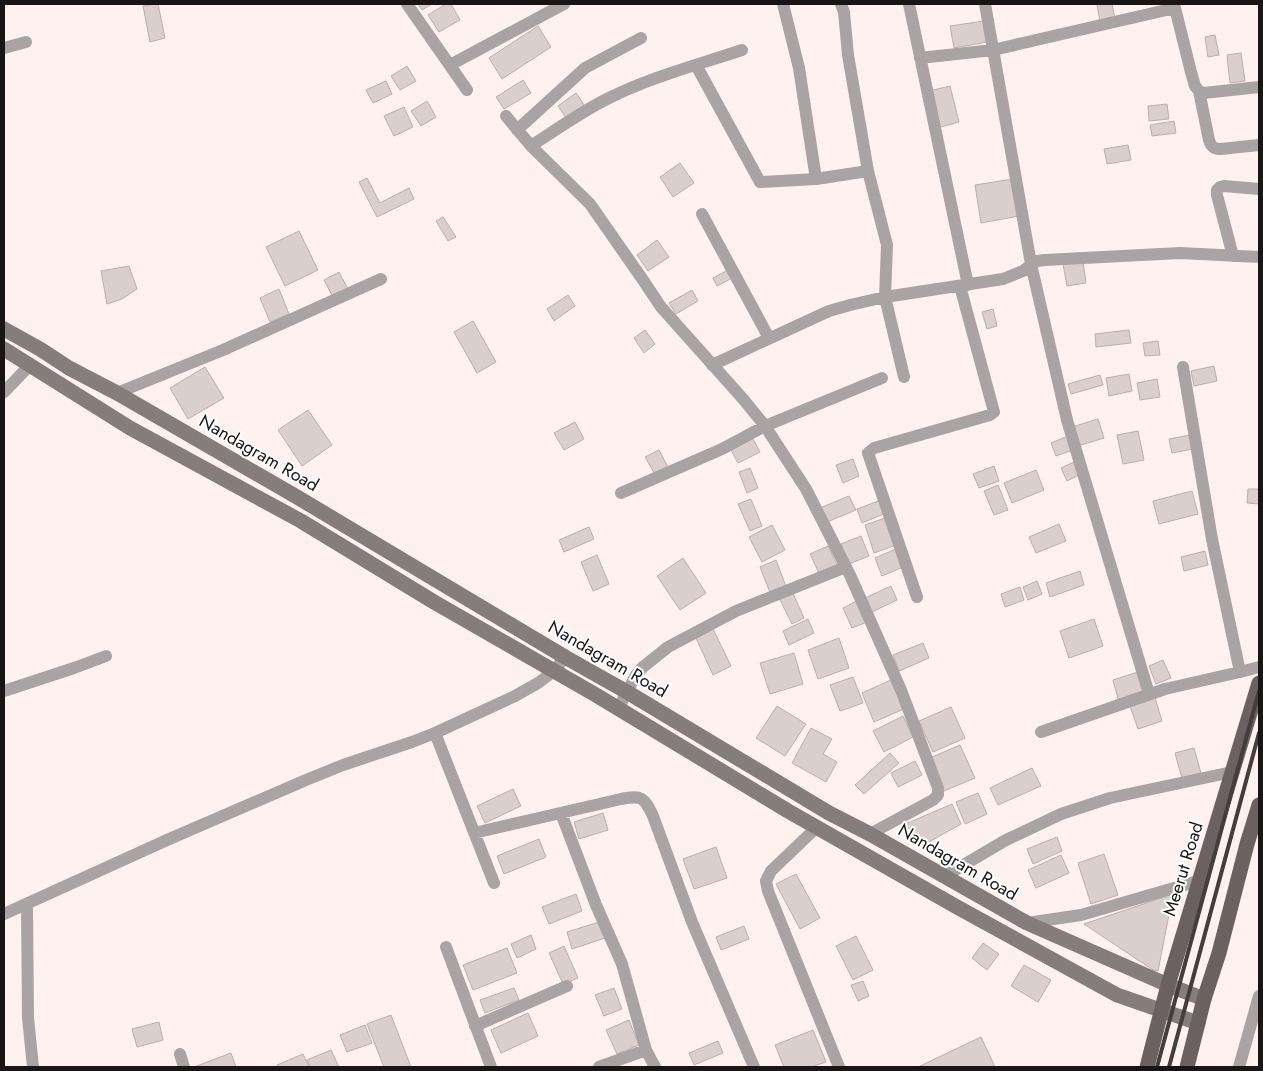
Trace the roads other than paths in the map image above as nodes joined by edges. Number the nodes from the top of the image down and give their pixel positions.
1 (407, 4) edge
2 (564, 4) edge
3 (783, 4) edge
4 (841, 4) edge
5 (909, 4) edge
6 (985, 4) edge
7 (1174, 6) edge
8 (641, 38) dead end
9 (26, 42) dead end
10 (4, 48) edge
11 (742, 50) dead end
12 (993, 50) junction
13 (920, 58) junction
14 (450, 65) junction
15 (696, 65) junction
16 (1259, 87) edge
17 (467, 90) dead end
18 (1199, 91) junction
19 (506, 116) dead end
20 (517, 130) junction
21 (1259, 145) edge
22 (530, 146) junction
23 (868, 171) junction
24 (816, 179) junction
25 (1259, 189) edge
26 (702, 214) dead end
27 (1233, 256) junction
28 (1259, 257) edge
29 (1031, 264) junction
30 (381, 279) dead end
31 (964, 286) junction
32 (885, 297) junction
33 (4, 329) edge
34 (769, 338) junction
35 (4, 349) edge
36 (30, 365) junction
37 (712, 365) junction
38 (1183, 366) dead end
39 (904, 376) dead end
40 (882, 378) dead end
41 (4, 392) edge
42 (118, 394) junction
43 (765, 426) junction
44 (224, 454) junction
45 (213, 473) junction
46 (621, 493) dead end
47 (846, 567) junction
48 (917, 597) dead end
49 (106, 656) dead end
50 (565, 657) junction
51 (1259, 666) edge
52 (554, 671) junction
53 (1240, 672) junction
54 (1259, 683) edge
55 (4, 690) edge
56 (627, 692) junction
57 (1149, 694) junction
58 (618, 708) junction
59 (1041, 732) dead end
60 (435, 733) junction
61 (1232, 772) junction
62 (1259, 805) edge
63 (561, 813) junction
64 (817, 828) junction
65 (474, 833) junction
66 (870, 834) junction
67 (945, 876) junction
68 (1198, 882) junction
69 (494, 883) dead end
70 (27, 904) junction
71 (4, 914) edge
72 (1027, 924) junction
73 (446, 947) dead end
74 (1168, 985) junction
75 (566, 986) dead end
76 (1259, 996) edge
77 (1204, 999) junction
78 (1162, 1010) junction
79 (1198, 1023) junction
80 (475, 1026) junction
81 (646, 1050) junction
82 (180, 1054) dead end
83 (33, 1067) edge
84 (184, 1067) edge
85 (491, 1067) edge
86 (600, 1067) edge
87 (655, 1067) edge
88 (754, 1067) edge
89 (839, 1067) edge
90 (1148, 1067) edge
91 (1187, 1067) edge
92 (1239, 1067) edge

1 - 14 street
2 - 14 street
3 - 24 street
4 - 23 street
5 - 13 street
6 - 12 street
7 - 12 street
7 - 18 street
8 - 20 street
9 - 10 street
11 - 15 street
12 - 13 street
12 - 29 street
13 - 31 street
14 - 17 street
15 - 22 street
15 - 24 street
16 - 18 street
18 - 21 street
19 - 20 street
20 - 22 street
22 - 37 street
23 - 24 street
23 - 32 street
25 - 27 street
26 - 34 street
27 - 28 street
27 - 29 street
29 - 31 street
29 - 57 street
30 - 42 street
31 - 32 street
31 - 48 street
32 - 34 street
32 - 39 street
33 - 42 street, Nandagram Road
34 - 37 street
35 - 36 street
36 - 41 street
36 - 45 street
37 - 43 street
38 - 53 street
40 - 43 street
42 - 44 street, Nandagram Road
43 - 46 street
43 - 47 street
44 - 45 street
44 - 50 street, Nandagram Road
45 - 52 street
47 - 56 street
47 - 66 street
49 - 55 street
50 - 52 street
50 - 56 street, Nandagram Road
51 - 53 street
52 - 58 street
52 - 60 street
53 - 57 street
54 - 61 main road, Meerut Road
56 - 58 street
56 - 66 street, Nandagram Road
57 - 59 street
58 - 64 street
60 - 65 street
60 - 70 street
61 - 67 street
61 - 68 main road, Meerut Road
62 - 77 main road
63 - 65 street
63 - 81 street
63 - 88 street
64 - 78 street
64 - 89 street
65 - 69 street
66 - 67 street, Nandagram Road
67 - 72 street, Nandagram Road
68 - 72 street
68 - 74 main road, Meerut Road
70 - 71 street
70 - 83 street
72 - 74 street, Nandagram Road
73 - 80 street
74 - 77 street, Nandagram Road
74 - 78 main road, Meerut Road
75 - 80 street
76 - 92 street
77 - 79 main road
78 - 79 street
78 - 90 main road, Meerut Road
79 - 91 main road
80 - 85 street
81 - 86 street
81 - 87 street
82 - 84 street

